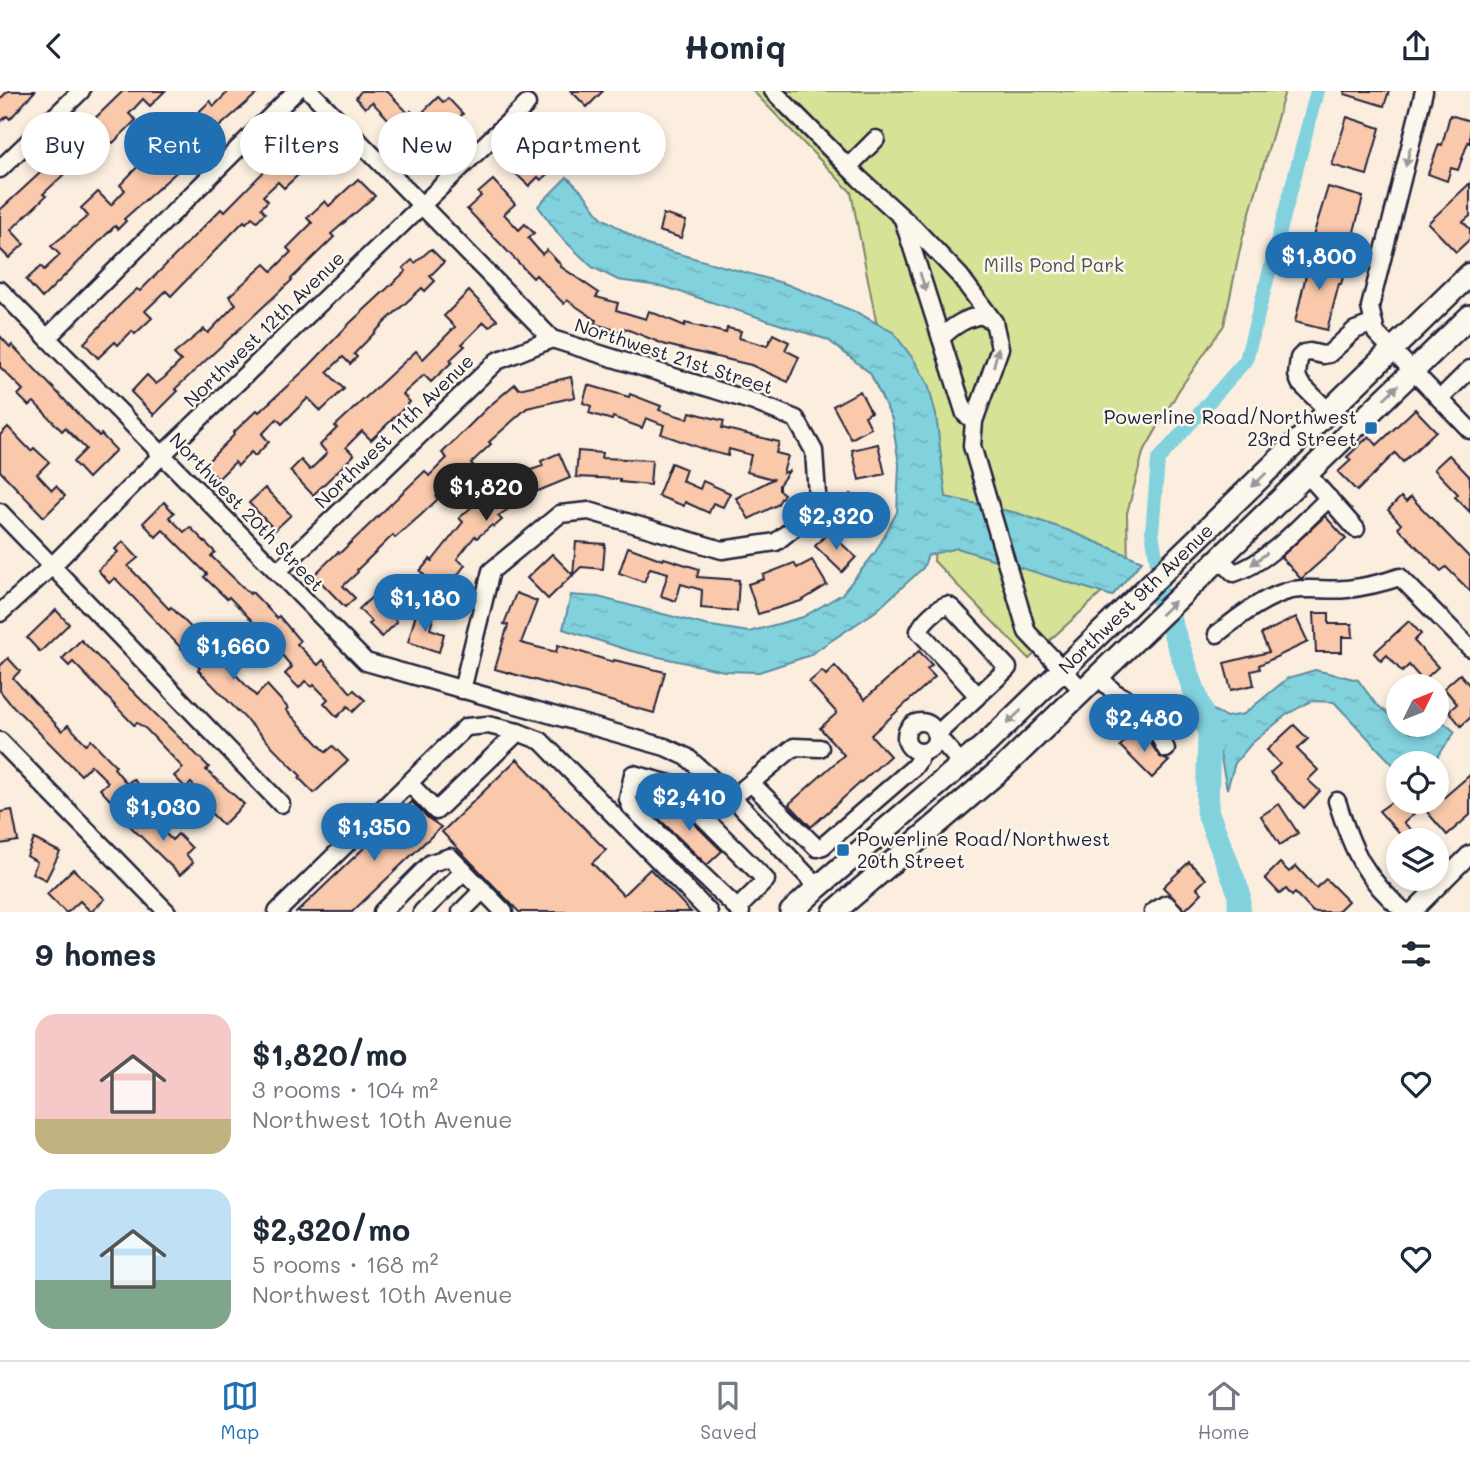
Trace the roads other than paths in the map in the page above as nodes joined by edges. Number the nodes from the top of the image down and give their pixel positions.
1 (81, 91) edge
2 (296, 91) edge
3 (310, 91) edge
4 (773, 91) edge
5 (1424, 91) edge
6 (527, 104) dead end
7 (876, 139) dead end
8 (848, 167) junction
9 (0, 169) edge
10 (423, 207) junction
11 (903, 217) junction
12 (1470, 274) edge
13 (0, 290) edge
14 (1470, 316) edge
15 (994, 322) junction
16 (1374, 323) junction
17 (48, 337) junction
18 (941, 338) junction
19 (552, 339) junction
20 (1392, 350) junction
21 (1470, 369) edge
22 (1413, 371) junction
23 (1440, 399) junction
24 (1327, 413) junction
25 (974, 421) junction
26 (1470, 430) edge
27 (162, 455) junction
28 (1307, 474) junction
29 (1329, 498) junction
30 (0, 512) edge
31 (1356, 529) dead end
32 (1219, 558) junction
33 (52, 566) junction
34 (277, 572) junction
35 (0, 613) edge
36 (1217, 634) dead end
37 (1470, 648) edge
38 (1063, 670) junction
39 (1091, 684) junction
40 (462, 690) junction
41 (978, 696) junction
42 (518, 732) junction
43 (936, 735) junction
44 (0, 741) edge
45 (820, 747) dead end
46 (1166, 748) dead end
47 (920, 752) junction
48 (962, 764) junction
49 (409, 783) junction
50 (751, 783) junction
51 (733, 798) junction
52 (1337, 801) dead end
53 (281, 804) dead end
54 (1470, 854) edge
55 (853, 857) junction
56 (464, 871) junction
57 (818, 887) junction
58 (483, 890) junction
59 (739, 910) edge
60 (835, 910) edge
61 (167, 912) edge
62 (277, 912) edge
63 (382, 912) edge
64 (422, 912) edge
65 (461, 912) edge
66 (504, 912) edge
67 (709, 912) edge
68 (791, 912) edge
69 (816, 912) edge
70 (1153, 912) edge
71 (1174, 912) edge
72 (1405, 912) edge
73 (1412, 912) edge

1 - 9 street
2 - 17 street
3 - 10 street, Northwest 21st Street
4 - 8 street
5 -> 16 street
6 - 10 street, Northwest 12th Avenue
7 - 8 street
8 - 11 street
10 - 19 street, Northwest 21st Street
10 - 27 street, Northwest 12th Avenue
11 - 15 street
11 -> 18 street
12 - 20 main road, Northwest 9th Avenue
13 - 17 street, Northwest 20th Street
14 - 22 main road, Northwest 9th Avenue
15 - 18 street
25 -> 15 street
16 - 20 street
16 - 24 street
17 - 27 street, Northwest 20th Street
18 - 25 street
19 - 34 street, Northwest 11th Avenue
19 - 40 street, Northwest 21st Street
20 - 22 street
20 - 24 main road, Northwest 9th Avenue
21 - 23 street
22 - 23 street
28 -> 22 main road, Northwest 9th Avenue
23 - 26 street
24 - 28 main road
24 -> 38 main road, Northwest 9th Avenue
25 - 38 street
27 - 33 street, Northwest 12th Avenue
27 - 34 street, Northwest 20th Street
28 - 29 street
28 - 32 main road, Northwest 9th Avenue
29 - 31 street
29 -> 32 street
30 - 33 street
39 -> 32 main road, Northwest 9th Avenue
33 - 35 street, Northwest 12th Avenue
33 - 53 street
34 - 40 street, Northwest 20th Street
36 - 37 street
38 - 39 street
38 -> 48 main road, Northwest 9th Avenue
39 - 46 street
39 - 60 main road, Northwest 9th Avenue
40 - 51 street, Northwest 20th Street
41 - 41 street
41 - 43 street
42 - 49 street
42 - 49 street
42 - 67 street
43 - 47 street
43 - 47 street
43 - 48 street
44 - 61 street
45 - 50 street
47 - 50 street
48 - 55 main road, Northwest 9th Avenue
49 - 62 street
50 - 51 street
51 - 57 street, Northwest 20th Street
52 - 72 street
54 - 73 street
55 - 57 main road, Northwest 9th Avenue
55 - 60 main road
56 - 58 street
56 - 63 street
56 - 64 street
57 - 68 main road, Northwest 9th Avenue
57 - 69 main road
58 - 65 street
58 - 66 street
59 - 59 street
70 - 71 street

